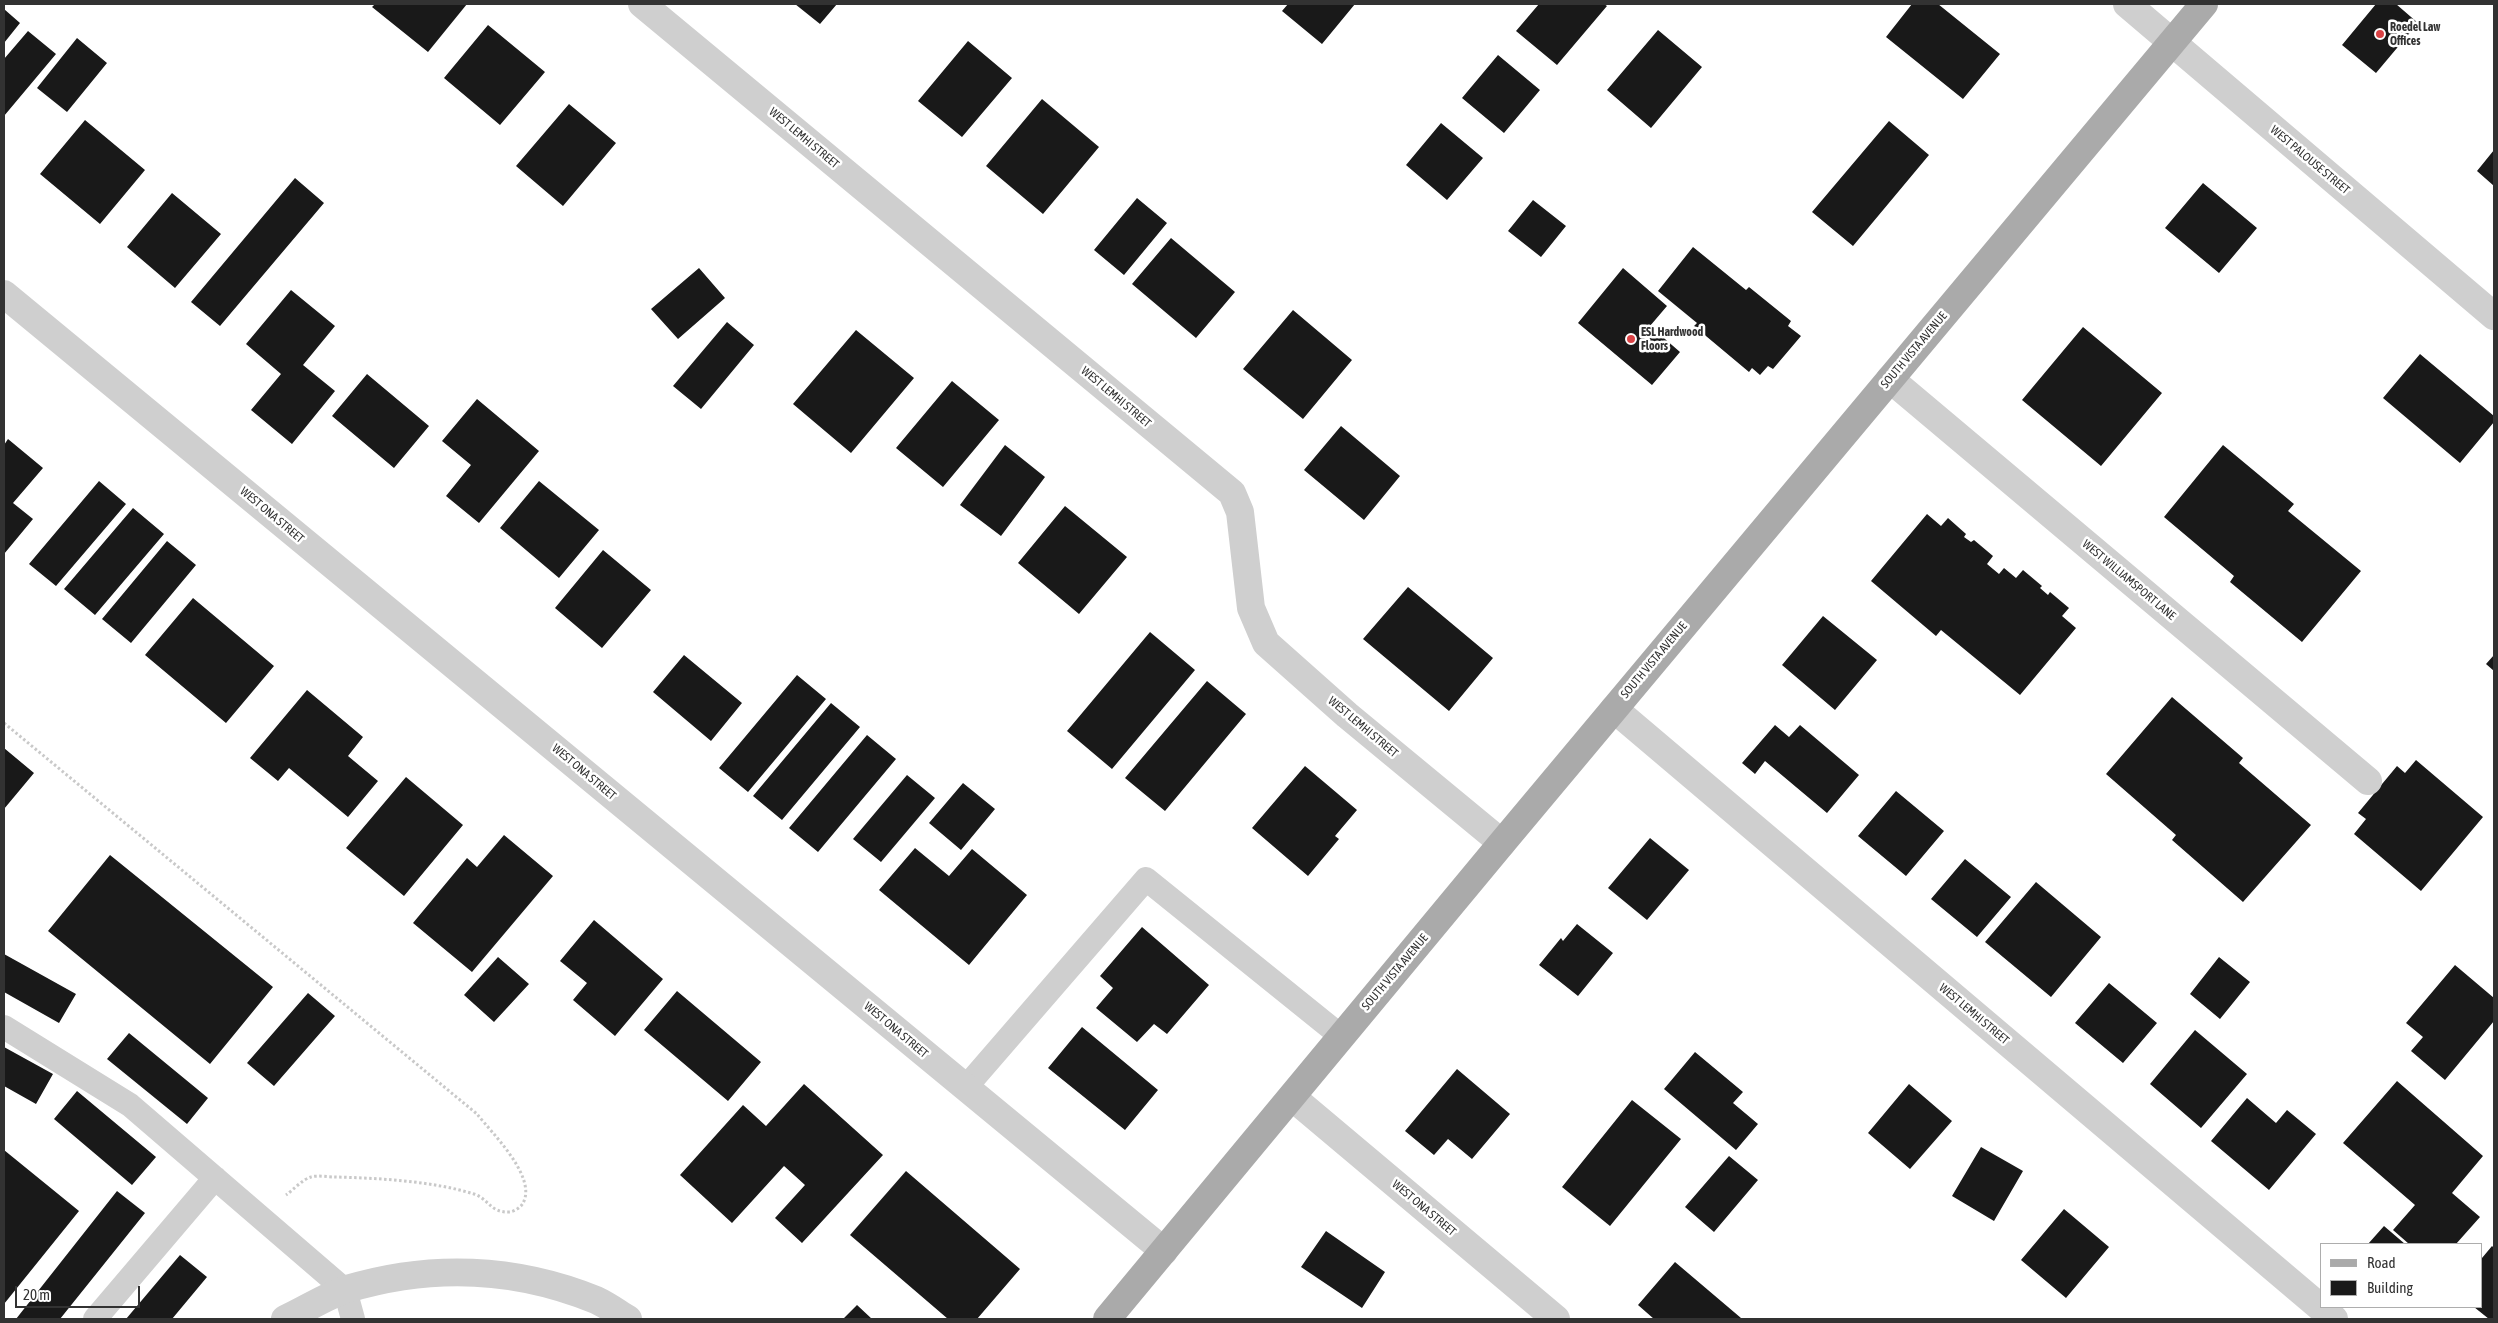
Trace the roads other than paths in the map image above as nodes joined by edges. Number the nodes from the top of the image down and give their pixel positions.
1 (642, 4) edge
2 (2127, 4) edge
3 (2204, 4) edge
4 (2172, 41) junction
5 (4, 294) edge
6 (2494, 316) edge
7 (1890, 379) junction
8 (1614, 709) junction
9 (2368, 781) dead end
10 (1502, 843) junction
11 (4, 1027) edge
12 (1342, 1037) junction
13 (966, 1087) junction
14 (1292, 1097) junction
15 (215, 1178) junction
16 (1164, 1251) junction
17 (345, 1290) junction
18 (2320, 1307) edge
19 (2321, 1308) edge
20 (95, 1319) edge
21 (285, 1319) edge
22 (353, 1319) edge
23 (628, 1319) edge
24 (1107, 1319) edge
25 (1556, 1319) edge
26 (2334, 1319) edge

1 - 10 street, WEST LEMHI STREET
2 - 4 street, WEST PALOUSE STREET
3 - 4 main road, SOUTH VISTA AVENUE
4 - 6 street, WEST PALOUSE STREET
4 - 7 main road, SOUTH VISTA AVENUE
5 - 13 street, WEST ONA STREET
7 - 8 main road, SOUTH VISTA AVENUE
7 - 9 street, WEST WILLIAMSPORT LANE
8 - 10 main road, SOUTH VISTA AVENUE
8 - 18 street, WEST LEMHI STREET
10 - 12 main road, SOUTH VISTA AVENUE
11 - 15 lane
12 - 13 lane
12 - 14 main road, SOUTH VISTA AVENUE
13 - 16 street, WEST ONA STREET
14 - 16 main road, SOUTH VISTA AVENUE
14 - 25 street, WEST ONA STREET
15 - 17 lane
15 - 20 lane
16 - 24 main road, SOUTH VISTA AVENUE
17 - 21 street
17 - 22 lane
17 - 23 street
19 - 26 street, WEST LEMHI STREET

